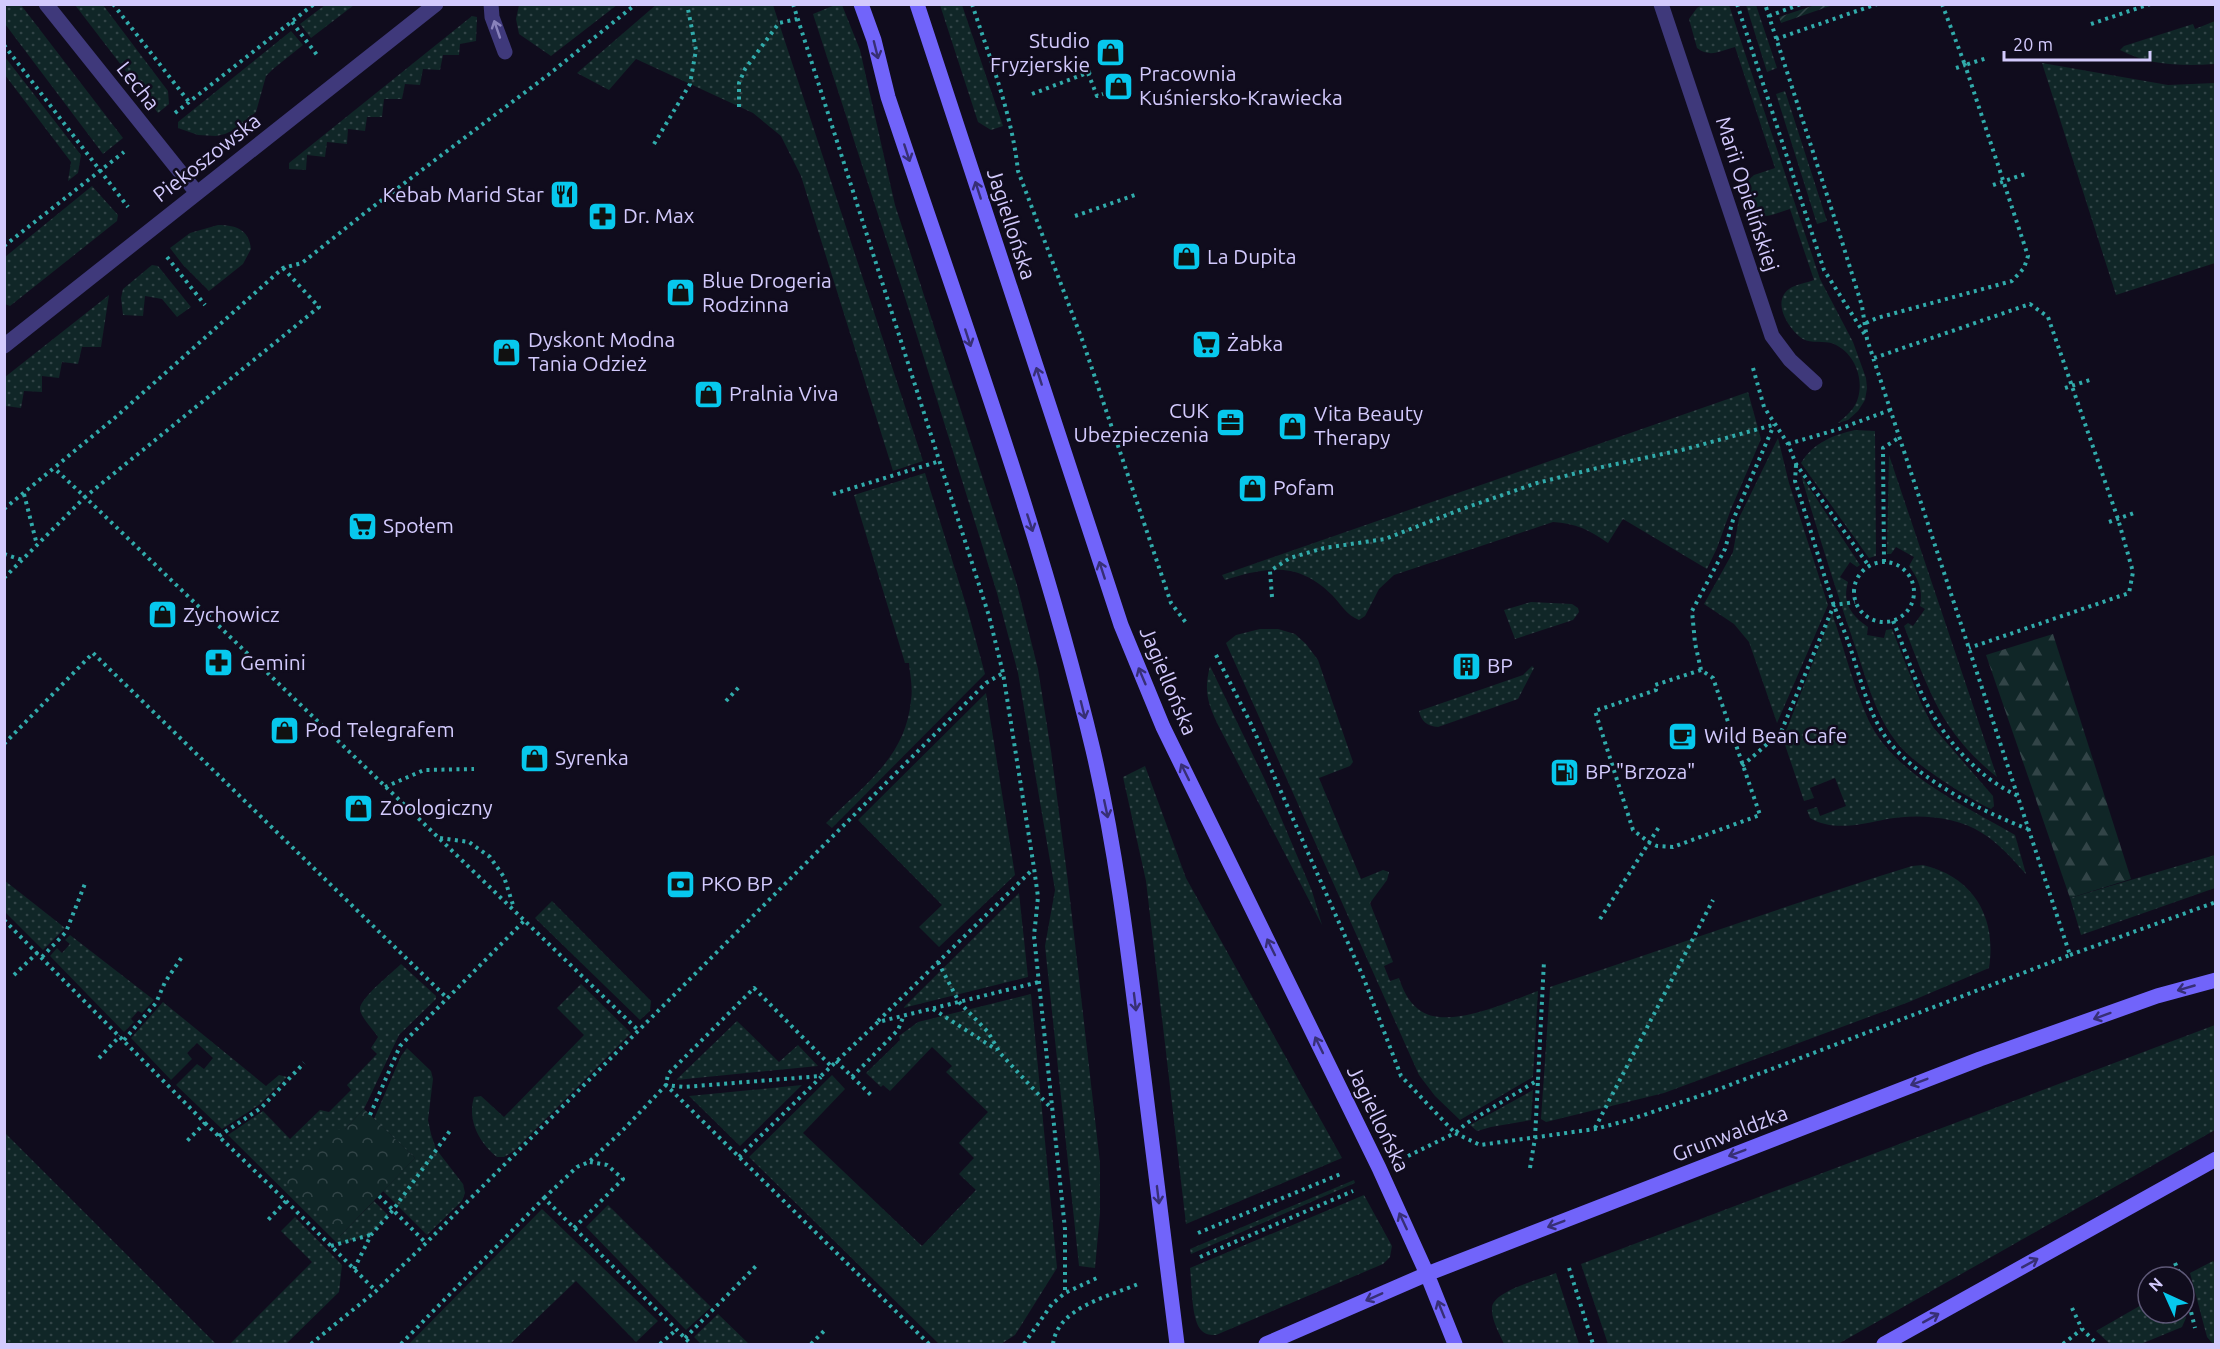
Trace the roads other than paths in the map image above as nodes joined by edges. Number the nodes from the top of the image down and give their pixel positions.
1 (46, 4) edge
2 (436, 4) edge
3 (491, 4) edge
4 (861, 4) edge
5 (917, 4) edge
6 (1661, 4) edge
7 (505, 52) dead end
8 (197, 194) junction
9 (4, 346) edge
10 (1815, 383) dead end
11 (2216, 980) edge
12 (2216, 1159) edge
13 (1427, 1274) junction
14 (1177, 1344) edge
15 (1266, 1344) edge
16 (1455, 1344) edge
17 (1884, 1344) edge

1 - 8 street, Lecha
2 - 8 street, Piekoszowska
7 -> 3 street
4 -> 14 street
13 -> 5 street, Jagiellońska
6 - 10 street, Marii Opielińskiej
8 - 9 street, Piekoszowska
11 -> 13 street, Grunwaldzka
17 -> 12 street
13 -> 15 street, Grunwaldzka
16 -> 13 street, Jagiellońska

